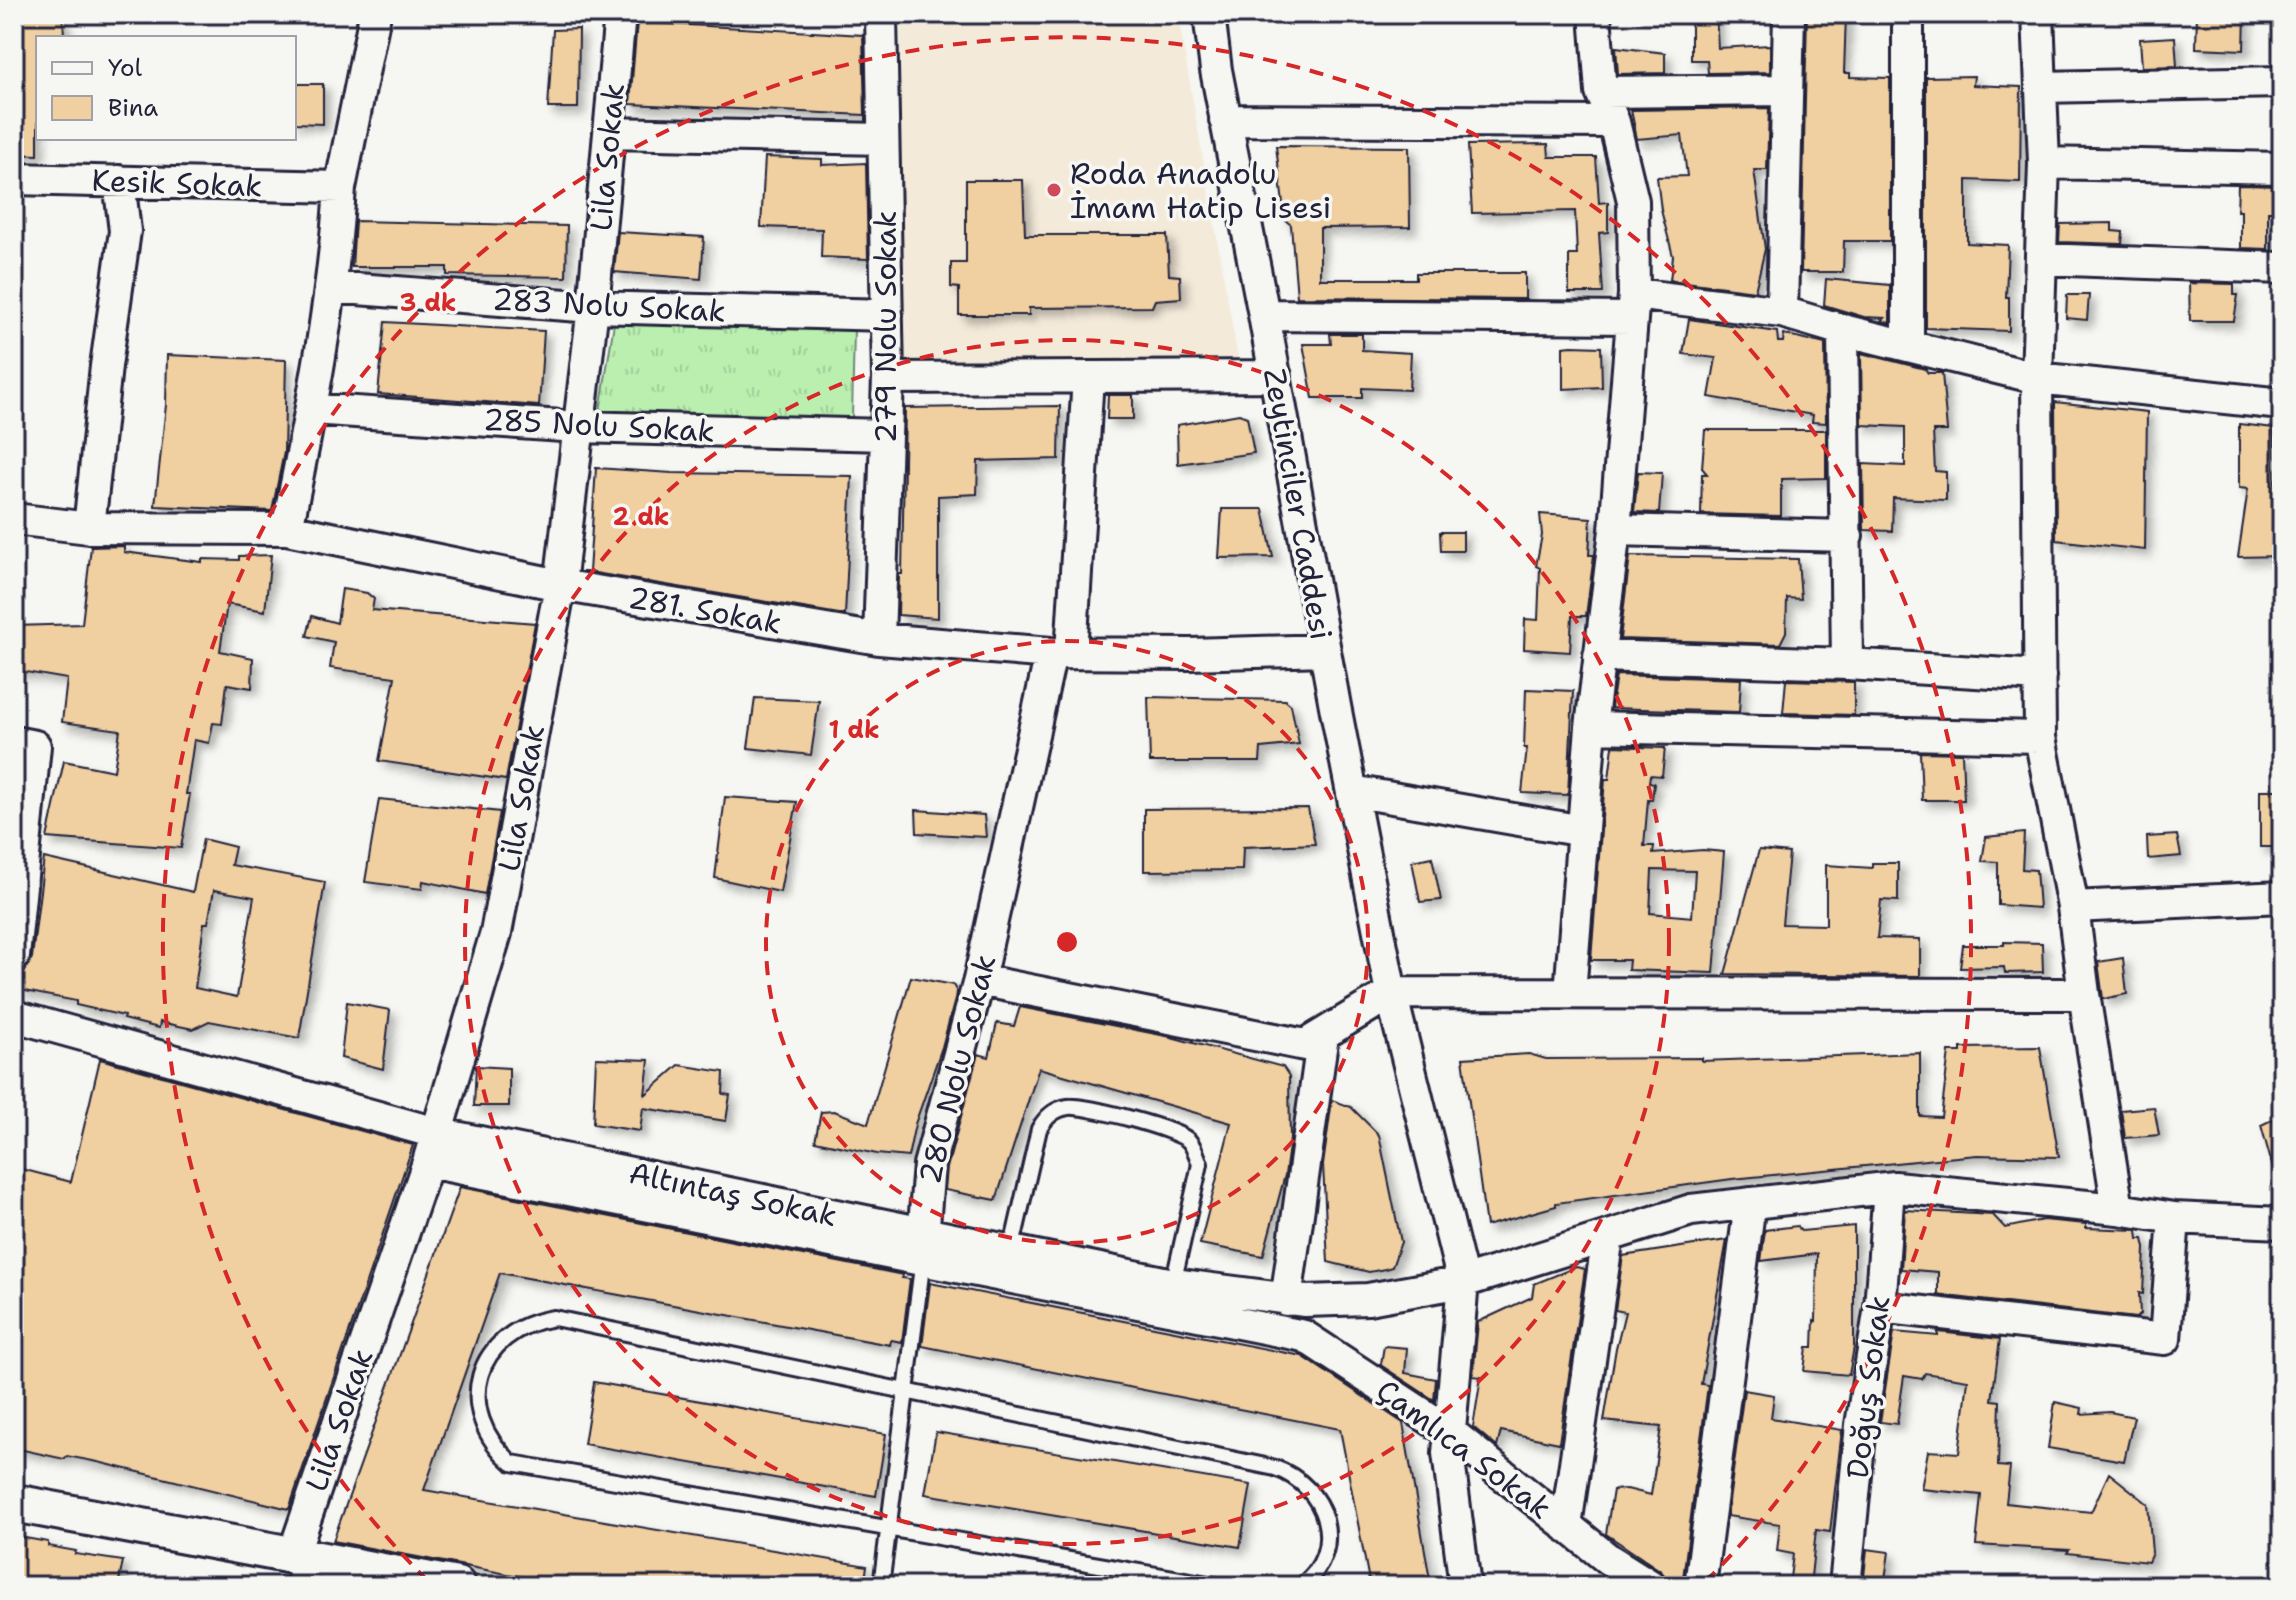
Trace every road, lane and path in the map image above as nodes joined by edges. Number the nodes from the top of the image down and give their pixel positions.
1 (375, 14) edge
2 (620, 14) edge
3 (881, 14) edge
4 (1209, 14) edge
5 (1595, 14) edge
6 (1789, 14) edge
7 (1908, 14) edge
8 (2038, 14) edge
9 (2282, 82) edge
10 (2041, 87) junction
11 (1787, 90) junction
12 (1601, 92) junction
13 (1225, 120) junction
14 (1614, 122) junction
15 (609, 133) junction
16 (883, 139) junction
17 (2044, 163) junction
18 (2282, 168) edge
19 (14, 179) edge
20 (119, 181) junction
21 (340, 190) junction
22 (2041, 259) junction
23 (2282, 268) edge
24 (331, 287) junction
25 (1633, 306) junction
26 (593, 307) junction
27 (1782, 312) junction
28 (887, 315) junction
29 (1264, 315) junction
30 (1843, 330) junction
31 (1908, 346) junction
32 (1276, 376) junction
33 (1088, 377) junction
34 (888, 378) junction
35 (2037, 378) junction
36 (2282, 404) edge
37 (311, 409) junction
38 (578, 427) junction
39 (886, 435) junction
40 (14, 519) edge
41 (89, 528) junction
42 (287, 529) junction
43 (1615, 530) junction
44 (1847, 536) junction
45 (560, 585) junction
46 (879, 639) junction
47 (1325, 650) junction
48 (1061, 653) junction
49 (1599, 656) junction
50 (1847, 664) junction
51 (2040, 676) junction
52 (1591, 727) junction
53 (2040, 737) junction
54 (14, 742) edge
55 (1352, 791) junction
56 (1583, 831) junction
57 (2282, 897) edge
58 (2073, 907) junction
59 (14, 956) edge
60 (979, 980) junction
61 (1391, 993) junction
62 (1570, 993) junction
63 (2084, 994) junction
64 (14, 1016) edge
65 (1323, 1034) junction
66 (432, 1147) junction
67 (1889, 1188) junction
68 (1750, 1203) junction
69 (2118, 1209) junction
70 (2174, 1218) junction
71 (2282, 1223) edge
72 (1608, 1236) junction
73 (922, 1246) junction
74 (1011, 1251) junction
75 (1463, 1282) junction
76 (1173, 1284) junction
77 (1296, 1300) junction
78 (1880, 1307) junction
79 (1304, 1336) junction
80 (906, 1390) junction
81 (1450, 1432) junction
82 (14, 1503) edge
83 (1566, 1526) junction
84 (888, 1530) junction
85 (300, 1566) edge
86 (457, 1586) edge
87 (881, 1586) edge
88 (1220, 1586) edge
89 (1301, 1586) edge
90 (1465, 1586) edge
91 (1651, 1586) edge
92 (1700, 1586) edge
93 (1845, 1586) edge

1 - 21 street
2 - 15 street, Lila Sokak
3 - 16 street, 279 Nolu Sokak
4 - 13 street, Zeytinciler Caddesi
5 - 12 street
6 - 11 street
7 - 31 street
8 - 10 street
9 - 10 street
10 - 17 street
11 - 12 street
11 - 27 street
12 - 14 street
13 - 14 street
13 - 29 street, Zeytinciler Caddesi
14 - 25 street
15 - 16 street
15 - 26 street, Lila Sokak
16 - 28 street, 279 Nolu Sokak
17 - 18 street
17 - 22 street
19 - 20 street, Kesik Sokak
20 - 21 street, Kesik Sokak
20 - 41 street
21 - 24 street
22 - 23 street
22 - 35 street
24 - 26 street, 283 Nolu Sokak
24 - 37 street
25 - 27 street
25 - 29 street
25 - 43 street
26 - 28 street, 283 Nolu Sokak
26 - 38 street, Lila Sokak
27 - 30 street
28 - 34 street, 279 Nolu Sokak
29 - 32 street, Zeytinciler Caddesi
30 - 31 street
30 - 44 street
31 - 35 street
32 - 33 street
32 - 47 street, Zeytinciler Caddesi
33 - 34 street
33 - 48 street, 280 Nolu Sokak
34 - 39 street, 279 Nolu Sokak
35 - 36 street
35 - 51 street
37 - 38 street, 285 Nolu Sokak
37 - 42 street
38 - 39 street, 285 Nolu Sokak
38 - 45 street, Lila Sokak
39 - 46 street, 279 Nolu Sokak
40 - 41 street, 281. Sokak
41 - 42 street, 281. Sokak
42 - 45 street, 281. Sokak
43 - 44 street
43 - 49 street
44 - 50 street
45 - 46 street, 281. Sokak
45 - 66 street, Lila Sokak
46 - 48 street, 281. Sokak
47 - 48 street, 281. Sokak
47 - 55 street, Zeytinciler Caddesi
48 - 60 street, 280 Nolu Sokak
49 - 50 street
49 - 52 street
50 - 51 street
51 - 53 street
52 - 53 street
52 - 56 street
53 - 58 street
54 - 59 street
55 - 56 street
55 - 61 street, Zeytinciler Caddesi
56 - 62 street
57 - 58 street
58 - 63 street
60 - 65 street
60 - 73 street, 280 Nolu Sokak
61 - 62 street
61 - 65 street
61 - 75 street, Zeytinciler Caddesi
62 - 63 street
63 - 69 street
64 - 66 street, Altıntaş Sokak
65 - 77 street
66 - 73 street, Altıntaş Sokak
66 - 85 street, Lila Sokak
67 - 68 street, Altıntaş Sokak
67 - 69 street, Altıntaş Sokak
67 - 78 street, Doğuş Sokak
68 - 72 street, Altıntaş Sokak
68 - 92 street
69 - 70 street, Altıntaş Sokak
70 - 71 street, Altıntaş Sokak
70 - 78 street
72 - 75 street, Altıntaş Sokak
72 - 83 street
73 - 74 street, Altıntaş Sokak
73 - 79 street, Altıntaş Sokak
73 - 80 lane, 280 Nolu Sokak
74 - 76 street, Altıntaş Sokak
74 - 76 lane
75 - 77 street, Altıntaş Sokak
75 - 81 street, Zeytinciler Caddesi
76 - 77 street, Altıntaş Sokak
77 - 79 street
78 - 93 street, Doğuş Sokak
79 - 81 street, Çamlıca Sokak
80 - 84 lane, 280 Nolu Sokak
80 - 84 lane
80 - 89 lane
81 - 83 street, Çamlıca Sokak
81 - 90 street, Zeytinciler Caddesi
82 - 85 street
83 - 91 street, Çamlıca Sokak
84 - 87 lane, 280 Nolu Sokak
84 - 88 lane
85 - 86 street

